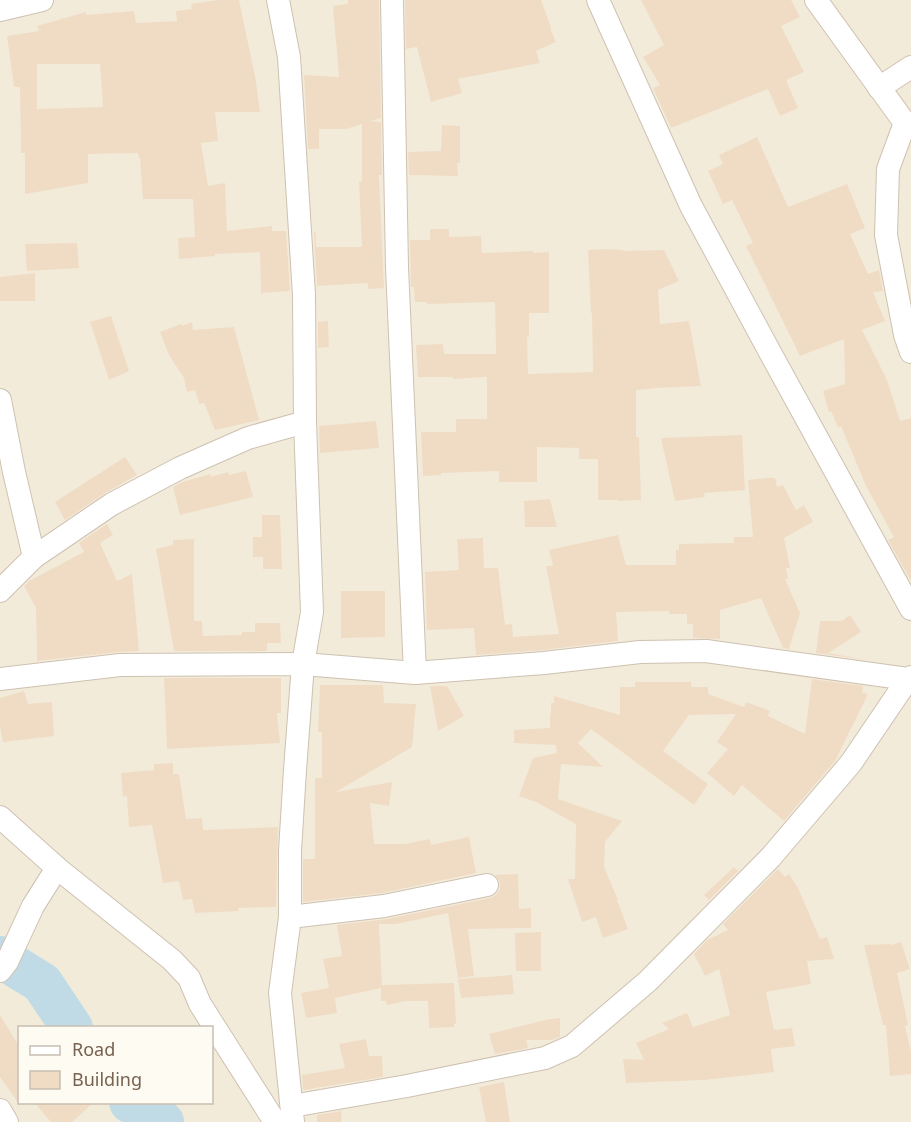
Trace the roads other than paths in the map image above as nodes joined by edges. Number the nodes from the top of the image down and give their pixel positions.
1 (42, 0) edge
2 (278, 0) edge
3 (392, 0) edge
4 (598, 0) edge
5 (816, 0) edge
6 (0, 10) edge
7 (911, 67) edge
8 (879, 88) junction
9 (908, 126) edge
10 (911, 352) edge
11 (0, 400) edge
12 (305, 422) junction
13 (34, 556) junction
14 (0, 591) edge
15 (911, 609) edge
16 (303, 664) junction
17 (415, 673) junction
18 (909, 678) edge
19 (0, 679) edge
20 (0, 818) edge
21 (57, 868) junction
22 (487, 885) dead end
23 (290, 917) junction
24 (0, 971) edge
25 (0, 1110) edge
26 (293, 1114) edge
27 (7, 1122) edge
28 (275, 1122) edge

1 - 6 street
2 - 12 street
3 - 17 street
4 - 15 street
5 - 8 street
7 - 8 street
8 - 9 street
9 - 10 street
11 - 13 street
12 - 13 street
12 - 16 street
13 - 14 street
16 - 17 street
16 - 19 street
16 - 23 street
17 - 18 street
18 - 26 street
20 - 21 street
21 - 24 street
21 - 28 street
22 - 23 street
23 - 26 street
25 - 27 street

